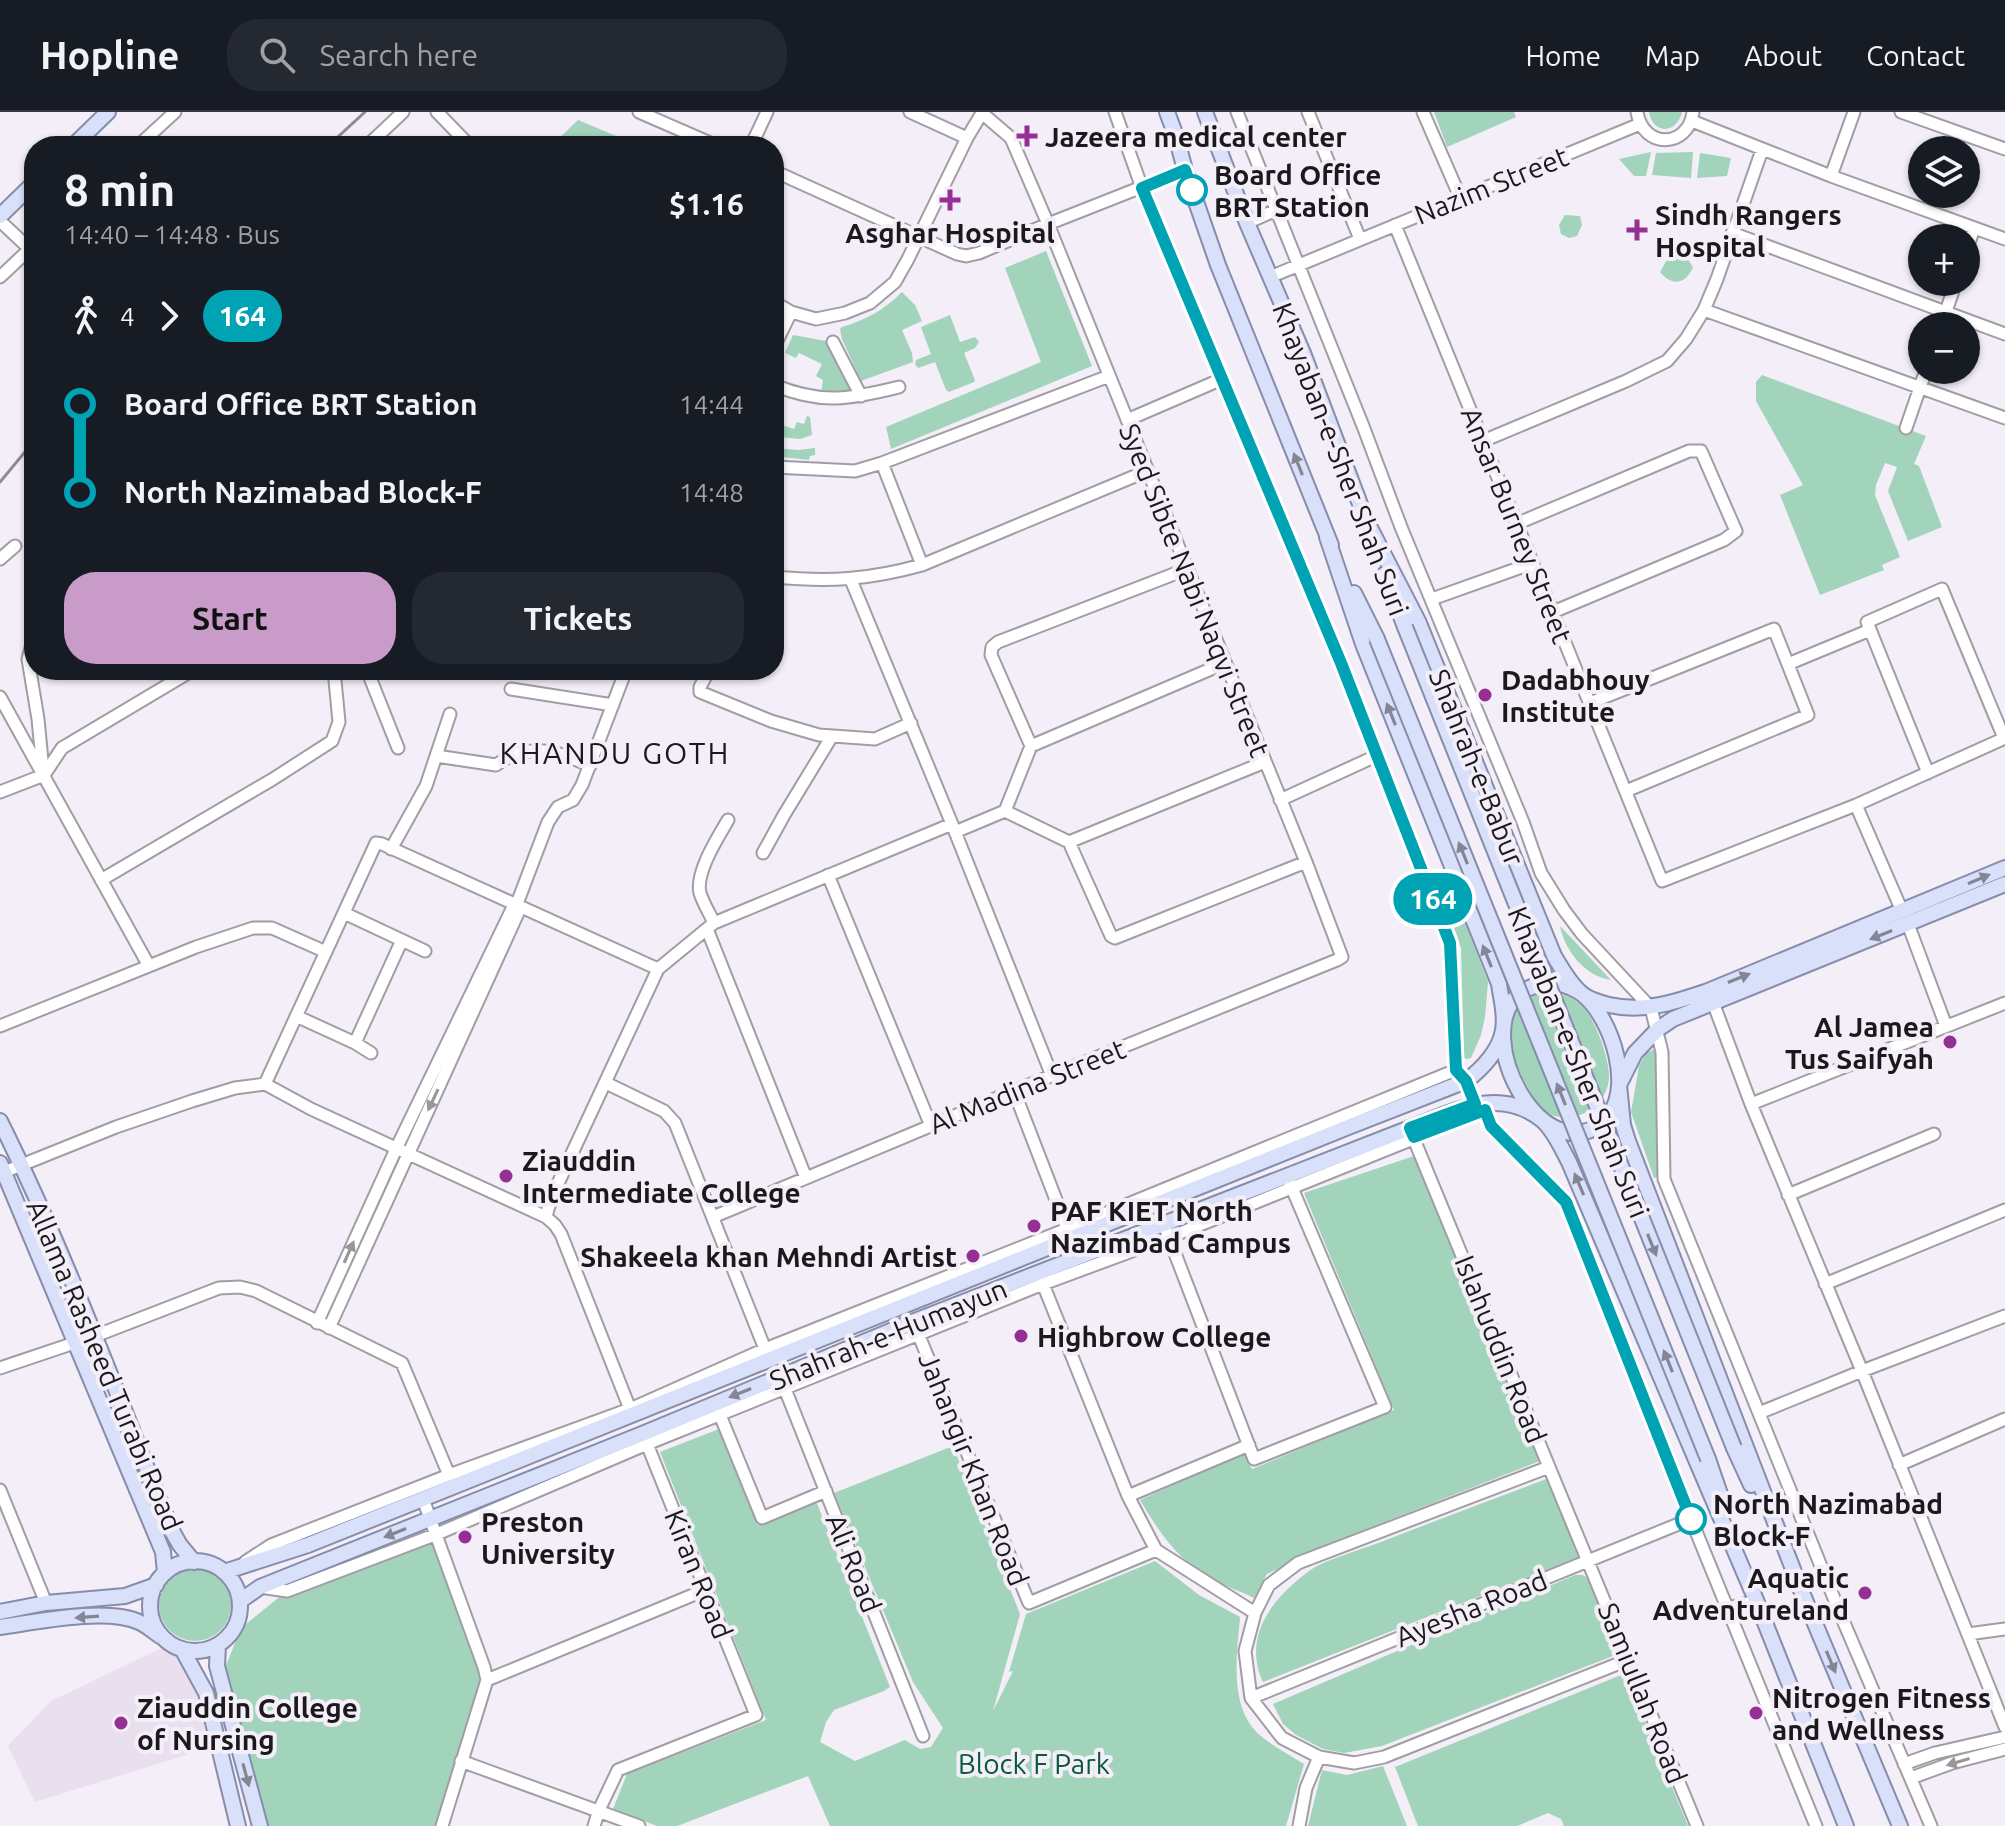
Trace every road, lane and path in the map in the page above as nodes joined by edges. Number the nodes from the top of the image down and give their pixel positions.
1 (108, 112) edge
2 (175, 112) edge
3 (403, 112) edge
4 (437, 112) edge
5 (639, 112) edge
6 (767, 112) edge
7 (910, 112) edge
8 (982, 112) edge
9 (1115, 112) edge
10 (1237, 112) edge
11 (1308, 112) edge
12 (1423, 112) edge
13 (1854, 112) edge
14 (1901, 112) edge
15 (1166, 113) edge
16 (1209, 116) edge
17 (1693, 116) edge
18 (1639, 118) edge
19 (83, 136) edge
20 (149, 136) edge
21 (378, 136) edge
22 (460, 136) edge
23 (694, 136) edge
24 (756, 136) edge
25 (967, 138) junction
26 (2005, 149) edge
27 (1762, 150) junction
28 (1185, 170) junction
29 (784, 176) edge
30 (1831, 176) junction
31 (1142, 188) junction
32 (24, 193) edge
33 (1460, 197) junction
34 (1276, 210) junction
35 (0, 218) edge
36 (1247, 223) junction
37 (1048, 224) junction
38 (1963, 224) edge
39 (1395, 225) junction
40 (1980, 230) edge
41 (1732, 233) junction
42 (919, 237) junction
43 (1360, 239) junction
44 (2005, 239) edge
45 (24, 241) edge
46 (24, 256) edge
47 (1298, 264) junction
48 (0, 277) edge
49 (1270, 277) junction
50 (1951, 296) edge
51 (784, 308) edge
52 (1704, 310) junction
53 (791, 312) junction
54 (1946, 312) joint
55 (1980, 325) edge
56 (784, 326) edge
57 (2005, 334) edge
58 (833, 342) dead end
59 (1109, 376) junction
60 (1222, 379) junction
61 (1921, 384) edge
62 (899, 387) dead end
63 (784, 388) edge
64 (1920, 388) junction
65 (861, 396) junction
66 (2005, 418) edge
67 (1127, 420) junction
68 (1906, 428) dead end
69 (1483, 441) junction
70 (882, 463) junction
71 (784, 468) edge
72 (1147, 471) junction
73 (1366, 520) junction
74 (1516, 524) junction
75 (1327, 537) junction
76 (15, 546) dead end
77 (0, 559) edge
78 (1533, 563) junction
79 (922, 565) junction
80 (1187, 569) junction
81 (784, 578) edge
82 (851, 580) junction
83 (1432, 599) junction
84 (1553, 612) junction
85 (1870, 630) junction
86 (1225, 663) junction
87 (1788, 664) junction
88 (32, 680) edge
89 (176, 680) edge
90 (335, 680) edge
91 (371, 680) edge
92 (622, 680) edge
93 (704, 680) edge
94 (511, 689) dead end
95 (0, 697) edge
96 (1590, 703) junction
97 (613, 705) junction
98 (450, 714) dead end
99 (911, 723) junction
100 (832, 736) junction
101 (2005, 738) edge
102 (1031, 746) junction
103 (398, 748) dead end
104 (436, 756) junction
105 (1376, 756) junction
106 (1265, 762) junction
107 (590, 766) junction
108 (1928, 773) junction
109 (44, 775) junction
110 (1626, 791) junction
111 (0, 792) edge
112 (1280, 800) junction
113 (1856, 805) junction
114 (1005, 811) junction
115 (728, 820) dead end
116 (954, 828) junction
117 (1069, 842) junction
118 (391, 849) junction
119 (763, 853) dead end
120 (1306, 862) junction
121 (2005, 868) edge
122 (828, 875) junction
123 (101, 880) junction
124 (2005, 884) edge
125 (518, 905) junction
126 (344, 913) junction
127 (1905, 918) junction
128 (710, 926) junction
129 (402, 940) junction
130 (425, 951) dead end
131 (326, 952) junction
132 (1342, 957) joint
133 (149, 966) junction
134 (658, 969) junction
135 (1584, 996) junction
136 (1710, 997) junction
137 (2005, 1003) edge
138 (1651, 1008) junction
139 (296, 1016) junction
140 (0, 1026) edge
141 (1946, 1026) junction
142 (1658, 1029) junction
143 (1503, 1031) junction
144 (355, 1043) junction
145 (371, 1053) dead end
146 (1052, 1076) junction
147 (1461, 1076) junction
148 (606, 1083) junction
149 (265, 1084) junction
150 (1619, 1085) junction
151 (1014, 1091) junction
152 (1751, 1104) junction
153 (1480, 1105) junction
154 (0, 1121) edge
155 (1543, 1121) junction
156 (931, 1126) junction
157 (1412, 1133) junction
158 (1934, 1134) dead end
159 (396, 1149) junction
160 (408, 1154) junction
161 (1280, 1155) junction
162 (22, 1165) junction
163 (2, 1167) edge
164 (806, 1178) junction
165 (1289, 1183) junction
166 (1788, 1195) junction
167 (2005, 1210) edge
168 (546, 1217) junction
169 (713, 1217) junction
170 (1167, 1231) junction
171 (1069, 1234) junction
172 (1041, 1279) junction
173 (1825, 1284) junction
174 (2005, 1316) edge
175 (317, 1323) junction
176 (329, 1328) junction
177 (916, 1329) junction
178 (95, 1336) junction
179 (76, 1343) junction
180 (765, 1349) junction
181 (0, 1368) edge
182 (1862, 1371) junction
183 (785, 1389) junction
184 (630, 1409) junction
185 (1759, 1413) junction
186 (720, 1415) junction
187 (2005, 1419) edge
188 (645, 1439) junction
189 (1249, 1445) junction
190 (1899, 1465) junction
191 (1549, 1467) junction
192 (449, 1475) junction
193 (0, 1490) edge
194 (826, 1491) junction
195 (1128, 1496) junction
196 (423, 1499) junction
197 (430, 1519) junction
198 (1691, 1519) junction
199 (437, 1534) junction
200 (1156, 1550) junction
201 (1588, 1561) junction
202 (194, 1562) junction
203 (231, 1569) junction
204 (160, 1579) junction
205 (260, 1587) junction
206 (705, 1590) junction
207 (1801, 1590) junction
208 (1754, 1596) junction
209 (240, 1601) junction
210 (46, 1603) junction
211 (1728, 1608) junction
212 (0, 1612) edge
213 (1255, 1613) junction
214 (0, 1627) edge
215 (2005, 1629) edge
216 (1968, 1634) junction
217 (160, 1636) junction
218 (218, 1645) junction
219 (182, 1649) junction
220 (1630, 1659) junction
221 (487, 1680) junction
222 (1251, 1698) junction
223 (2005, 1727) edge
224 (923, 1736) dead end
225 (2005, 1737) edge
226 (2005, 1749) edge
227 (1319, 1757) junction
228 (461, 1761) junction
229 (1904, 1764) junction
230 (1911, 1778) junction
231 (599, 1810) junction
232 (238, 1826) edge
233 (260, 1826) edge
234 (442, 1826) edge
235 (594, 1826) edge
236 (639, 1826) edge
237 (1299, 1826) edge
238 (1697, 1826) edge
239 (1816, 1826) edge
240 (1846, 1826) edge
241 (1900, 1826) edge
242 (1931, 1826) edge

1 - 19 main road
2 - 20 street
3 - 21 street
4 - 22 street
5 - 23 street
6 - 24 street
7 - 25 street
8 - 25 street
8 - 37 street, Syed Sibte Nabi Naqvi Street
9 - 31 street
10 - 34 street
11 - 43 street
12 - 33 street
13 - 30 street
14 - 26 street
15 - 28 main road, Khayaban-e-Sher Shah Suri
16 - 36 main road, Khayaban-e-Sher Shah Suri
17 - 18 street
17 - 27 street
18 - 33 street, Nazim Street
25 - 42 street
27 - 30 street
27 - 41 street
28 - 31 street
75 -> 28 main road, Khayaban-e-Sher Shah Suri
29 - 42 street
30 - 38 street
31 - 37 street
31 - 60 street
32 - 35 main road
33 - 39 street, Nazim Street
34 - 36 street
34 - 47 street
35 - 45 street
36 - 49 main road, Khayaban-e-Sher Shah Suri
37 - 42 street
37 - 59 street, Syed Sibte Nabi Naqvi Street
39 - 43 street, Nazim Street
39 - 69 street, Ansar Burney Street
40 - 44 street
41 - 52 street
41 - 54 street
42 - 53 street
43 - 47 street, Nazim Street
46 - 48 street
47 - 49 street, Nazim Street
47 - 83 street
49 - 73 main road, Khayaban-e-Sher Shah Suri
50 - 54 street
51 - 53 street
52 - 64 street
52 - 69 street
53 - 56 street
55 - 57 street
58 - 65 street
59 - 67 street, Syed Sibte Nabi Naqvi Street
59 - 70 street
60 - 67 street
60 - 105 street
61 - 64 street
62 - 65 street
63 - 65 street
64 - 66 street
64 - 68 street
67 - 72 street, Syed Sibte Nabi Naqvi Street
69 - 74 street, Ansar Burney Street
70 - 71 street
70 - 79 street
72 - 79 street
72 - 80 street, Syed Sibte Nabi Naqvi Street
73 - 135 main road, Shahrah-e-Babur
73 -> 207 main road, Khayaban-e-Sher Shah Suri, bridge
74 - 78 street, Ansar Burney Street
74 - 84 street
143 -> 75 main road
208 -> 75 main road, Khayaban-e-Sher Shah Suri, bridge
76 - 77 street
78 - 83 street
78 - 84 street, Ansar Burney Street
79 - 82 street
80 - 86 street, Syed Sibte Nabi Naqvi Street
80 - 102 street
81 - 82 street
82 - 99 street
83 - 138 street
84 - 96 street, Ansar Burney Street
85 - 87 street
85 - 101 street
85 - 108 street
86 - 102 street
86 - 106 street, Syed Sibte Nabi Naqvi Street
87 - 96 street
87 - 110 street
88 - 109 street
89 - 109 street
90 - 123 street
91 - 103 street
92 - 97 street
93 - 100 street
94 - 97 street
95 - 109 street
96 - 110 street, Ansar Burney Street
97 - 107 street
98 - 104 street
99 - 100 street
99 - 116 street
100 - 119 street
101 - 108 street, Ansar Burney Street
102 - 114 street
104 - 107 street
104 - 118 street
105 - 112 street
105 - 147 street
106 - 112 street, Syed Sibte Nabi Naqvi Street
106 - 117 street
107 - 125 street
108 - 113 street, Ansar Burney Street
109 - 111 street
109 - 123 street
110 - 113 street, Ansar Burney Street
112 - 120 street, Syed Sibte Nabi Naqvi Street
113 - 127 street
114 - 116 street
114 - 117 street
115 - 128 street
116 - 122 street
116 - 146 street
117 - 120 street
118 - 125 street
118 - 126 street
120 - 132 street, Syed Sibte Nabi Naqvi Street
127 -> 121 main road
122 - 128 street
122 - 156 street
123 - 133 street
124 - 127 main road
125 - 134 street
125 - 159 street
125 -> 160 street
126 - 129 street
126 - 131 street
127 - 136 main road
127 - 141 street
128 - 134 street
128 - 164 street
129 - 130 street
129 - 144 street
131 - 133 street
131 - 139 street
132 - 146 street, Al Madina Street
133 - 140 street
134 - 148 street
135 - 138 main road
135 - 143 main road
135 - 150 main road
136 - 138 main road
136 - 142 main road
136 - 152 street
137 - 141 street
138 - 142 street
139 - 144 street
139 - 149 street
141 - 152 street
142 - 150 main road
142 - 185 street
143 - 147 main road, Shahrah-e-Humayun
143 - 155 main road
144 - 145 street
146 - 151 street, Al Madina Street
147 - 153 main road
147 - 161 main road, Shahrah-e-Humayun
147 - 171 street
148 - 168 street
148 - 169 street
149 - 159 street
149 - 162 street
150 - 155 main road
150 - 207 main road
151 - 156 street, Al Madina Street
151 - 171 street
152 - 166 street
153 - 155 main road, Shahrah-e-Humayun
153 - 157 main road, Shahrah-e-Humayun
153 - 198 street
154 - 162 main road, Allama Rasheed Turabi Road
208 -> 155 main road
156 - 164 street, Al Madina Street
157 - 165 main road, Shahrah-e-Humayun
157 - 191 street, Islahuddin Road
158 - 166 street
159 - 160 street
175 -> 159 street
160 - 168 street
160 - 176 street
161 - 165 main road
161 - 171 main road, Shahrah-e-Humayun
162 - 163 street
162 - 178 main road, Allama Rasheed Turabi Road
163 - 179 main road, Allama Rasheed Turabi Road
164 - 169 street, Al Madina Street
165 - 170 main road, Shahrah-e-Humayun
165 - 189 street
166 - 173 street
167 - 173 street
168 - 184 street
169 - 180 street
170 - 172 main road, Shahrah-e-Humayun
170 - 189 street
171 - 180 street
171 - 196 main road, Shahrah-e-Humayun
172 - 177 main road, Shahrah-e-Humayun
172 - 195 street
173 - 182 street
174 - 182 street
175 - 176 street
175 - 178 street
176 - 192 street
177 - 183 street
177 -> 188 main road, Shahrah-e-Humayun
177 - 200 street, Jahangir Khan Road
178 - 179 street
178 - 202 main road, Allama Rasheed Turabi Road
179 - 181 street
179 - 204 main road, Allama Rasheed Turabi Road
180 - 184 street
182 - 185 street
182 - 190 street
183 - 186 street
183 - 194 street, Ali Road
184 - 192 street
185 - 229 street
186 - 188 street
186 - 194 street
187 - 190 street
188 - 197 main road, Shahrah-e-Humayun
188 - 199 street
188 - 206 street, Kiran Road
189 - 195 street
190 - 216 street
191 - 201 street, Islahuddin Road
191 - 213 street
192 - 203 street
193 - 210 street
194 - 224 street, Ali Road
195 - 200 street
196 - 197 street
196 - 203 main road, Shahrah-e-Humayun
197 - 199 street
197 -> 205 main road, Shahrah-e-Humayun
198 - 201 street, Ayesha Road
198 - 211 street
199 - 205 street
199 - 221 street
200 - 213 street
201 - 220 street, Samiullah Road
201 - 222 street, Ayesha Road
202 - 203 main road
202 - 204 main road
203 - 209 main road
204 - 210 main road
204 - 217 main road
205 - 209 main road, Shahrah-e-Humayun
206 - 221 street
206 - 231 street, Kiran Road
207 -> 241 main road, Khayaban-e-Sher Shah Suri
208 - 211 street
208 - 240 main road, Khayaban-e-Sher Shah Suri
209 - 218 main road
210 - 212 main road
211 - 239 street
213 - 222 street
217 -> 214 main road
215 - 216 street
216 - 223 street
217 - 219 main road
218 - 219 main road
218 -> 233 main road
219 - 232 main road
220 - 227 street
220 - 238 street, Samiullah Road
221 - 228 street
222 - 227 street
225 - 229 street
226 -> 230 street
227 - 237 street
228 - 231 street
228 - 234 street
229 - 230 street
230 - 242 street
231 - 235 street
231 - 236 street

